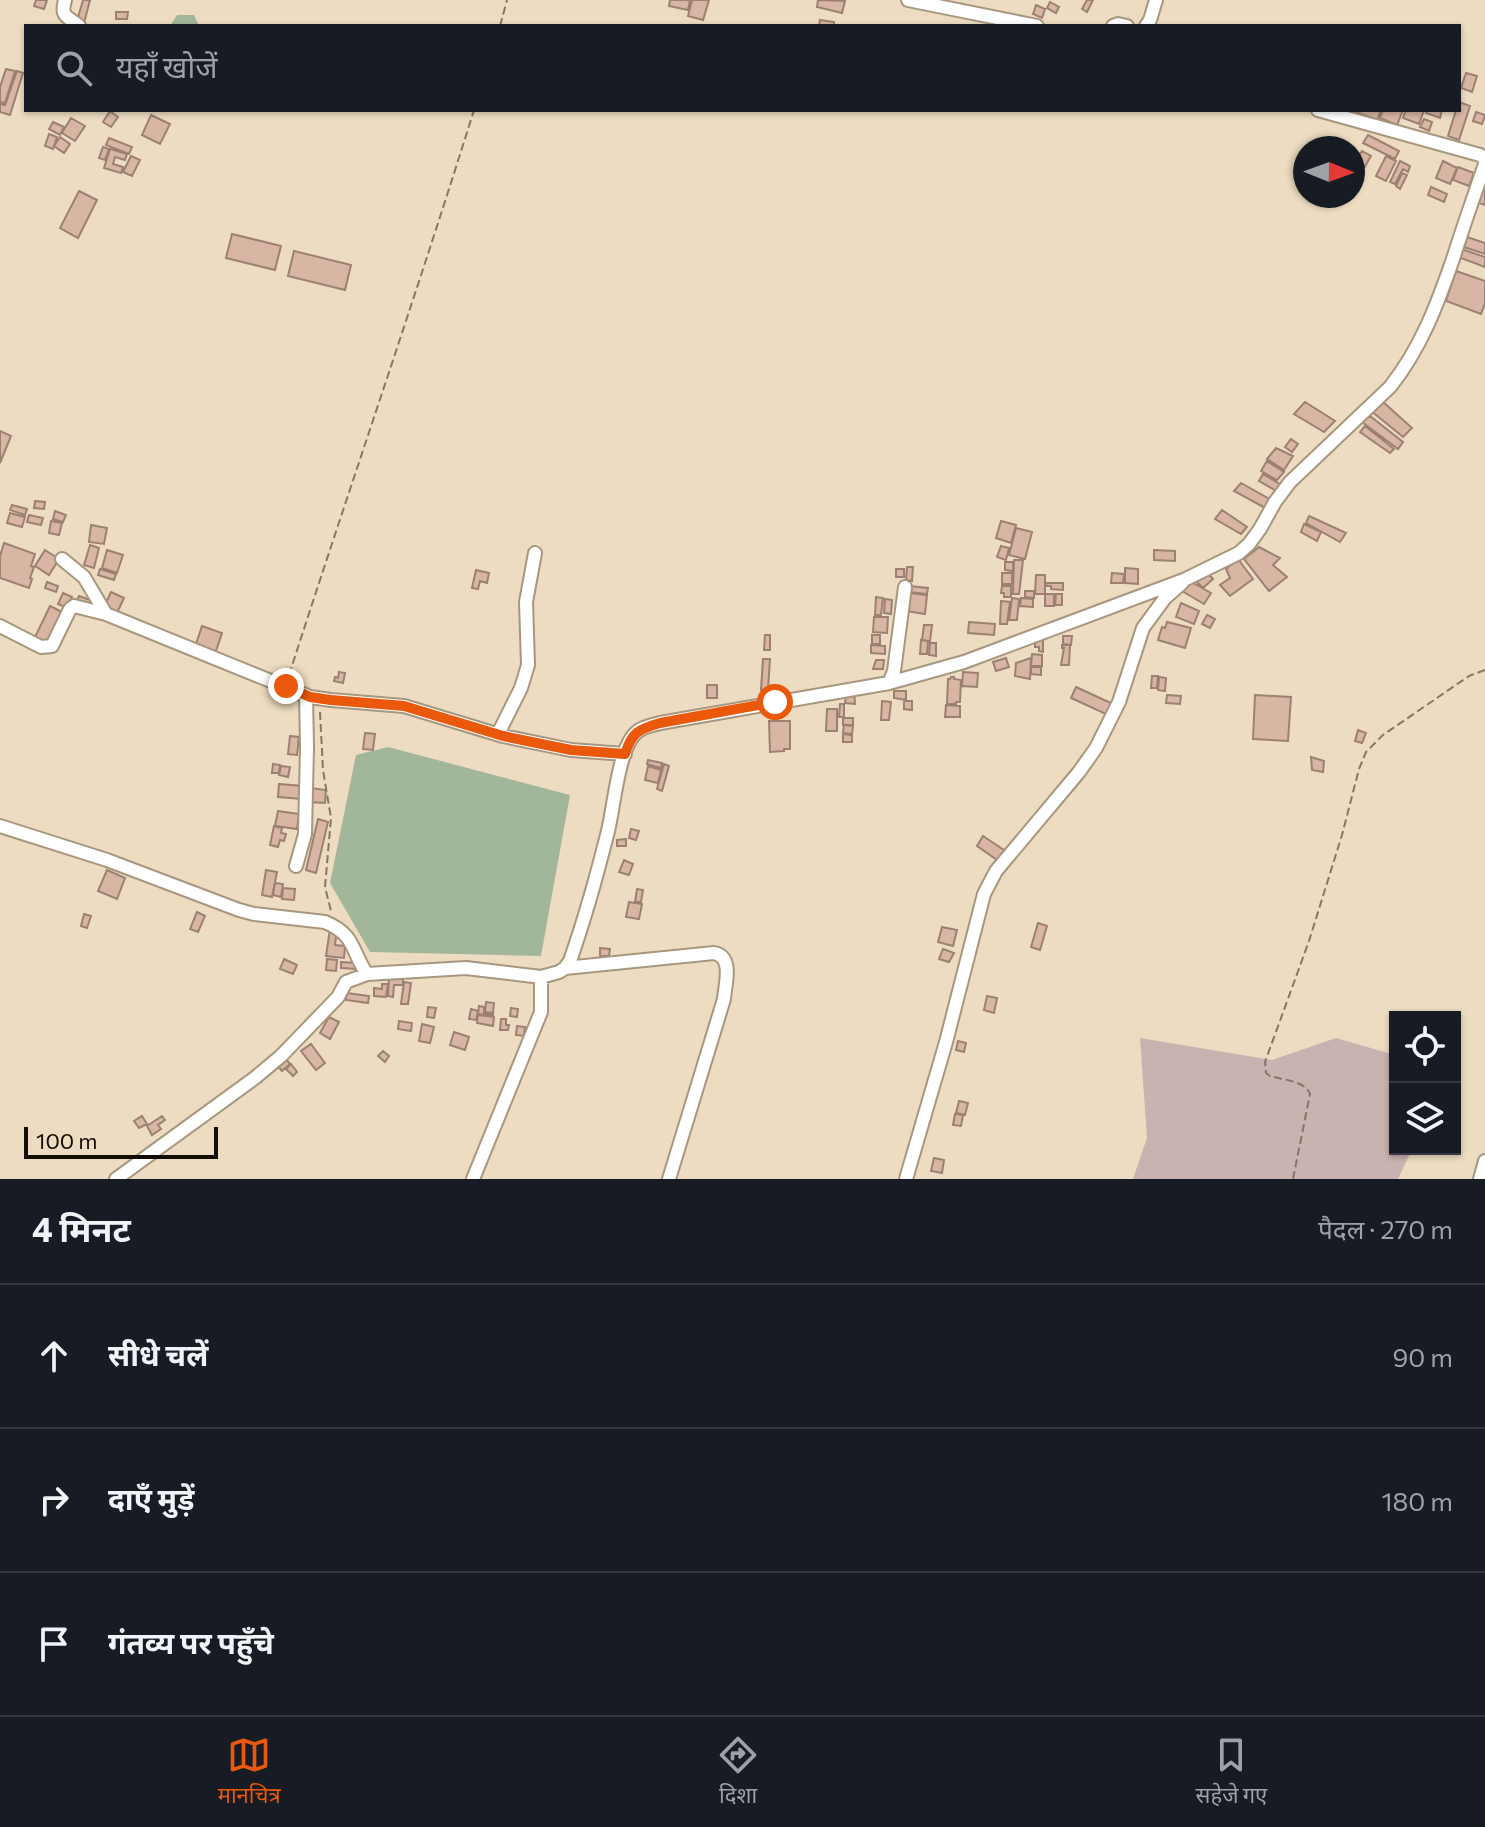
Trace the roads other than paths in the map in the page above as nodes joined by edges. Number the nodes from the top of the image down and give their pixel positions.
1 (65, 0) edge
2 (908, 0) edge
3 (1156, 0) edge
4 (76, 24) edge
5 (1027, 24) edge
6 (1147, 24) edge
7 (1325, 112) edge
8 (1485, 141) edge
9 (1483, 160) edge
10 (535, 553) dead end
11 (62, 559) dead end
12 (1186, 579) junction
13 (905, 587) dead end
14 (106, 614) junction
15 (0, 626) edge
16 (889, 683) junction
17 (306, 695) junction
18 (498, 734) junction
19 (625, 754) junction
20 (0, 826) edge
21 (296, 866) dead end
22 (565, 968) junction
23 (367, 974) junction
24 (541, 977) junction
25 (1485, 1161) edge
26 (116, 1179) edge
27 (473, 1179) edge
28 (669, 1179) edge
29 (906, 1179) edge
30 (1480, 1179) edge

1 - 4 street
2 - 5 street
3 - 6 street
7 - 9 street
8 - 9 street
9 - 12 street
10 - 18 street
11 - 14 street
12 - 16 street
12 - 29 street
13 - 16 street
14 - 15 street
14 - 17 street
16 - 19 street
17 - 18 street
17 - 21 street
18 - 19 street
19 - 22 street
20 - 23 street
22 - 24 street
22 - 28 street
23 - 24 street
23 - 26 street
24 - 27 street
25 - 30 street

